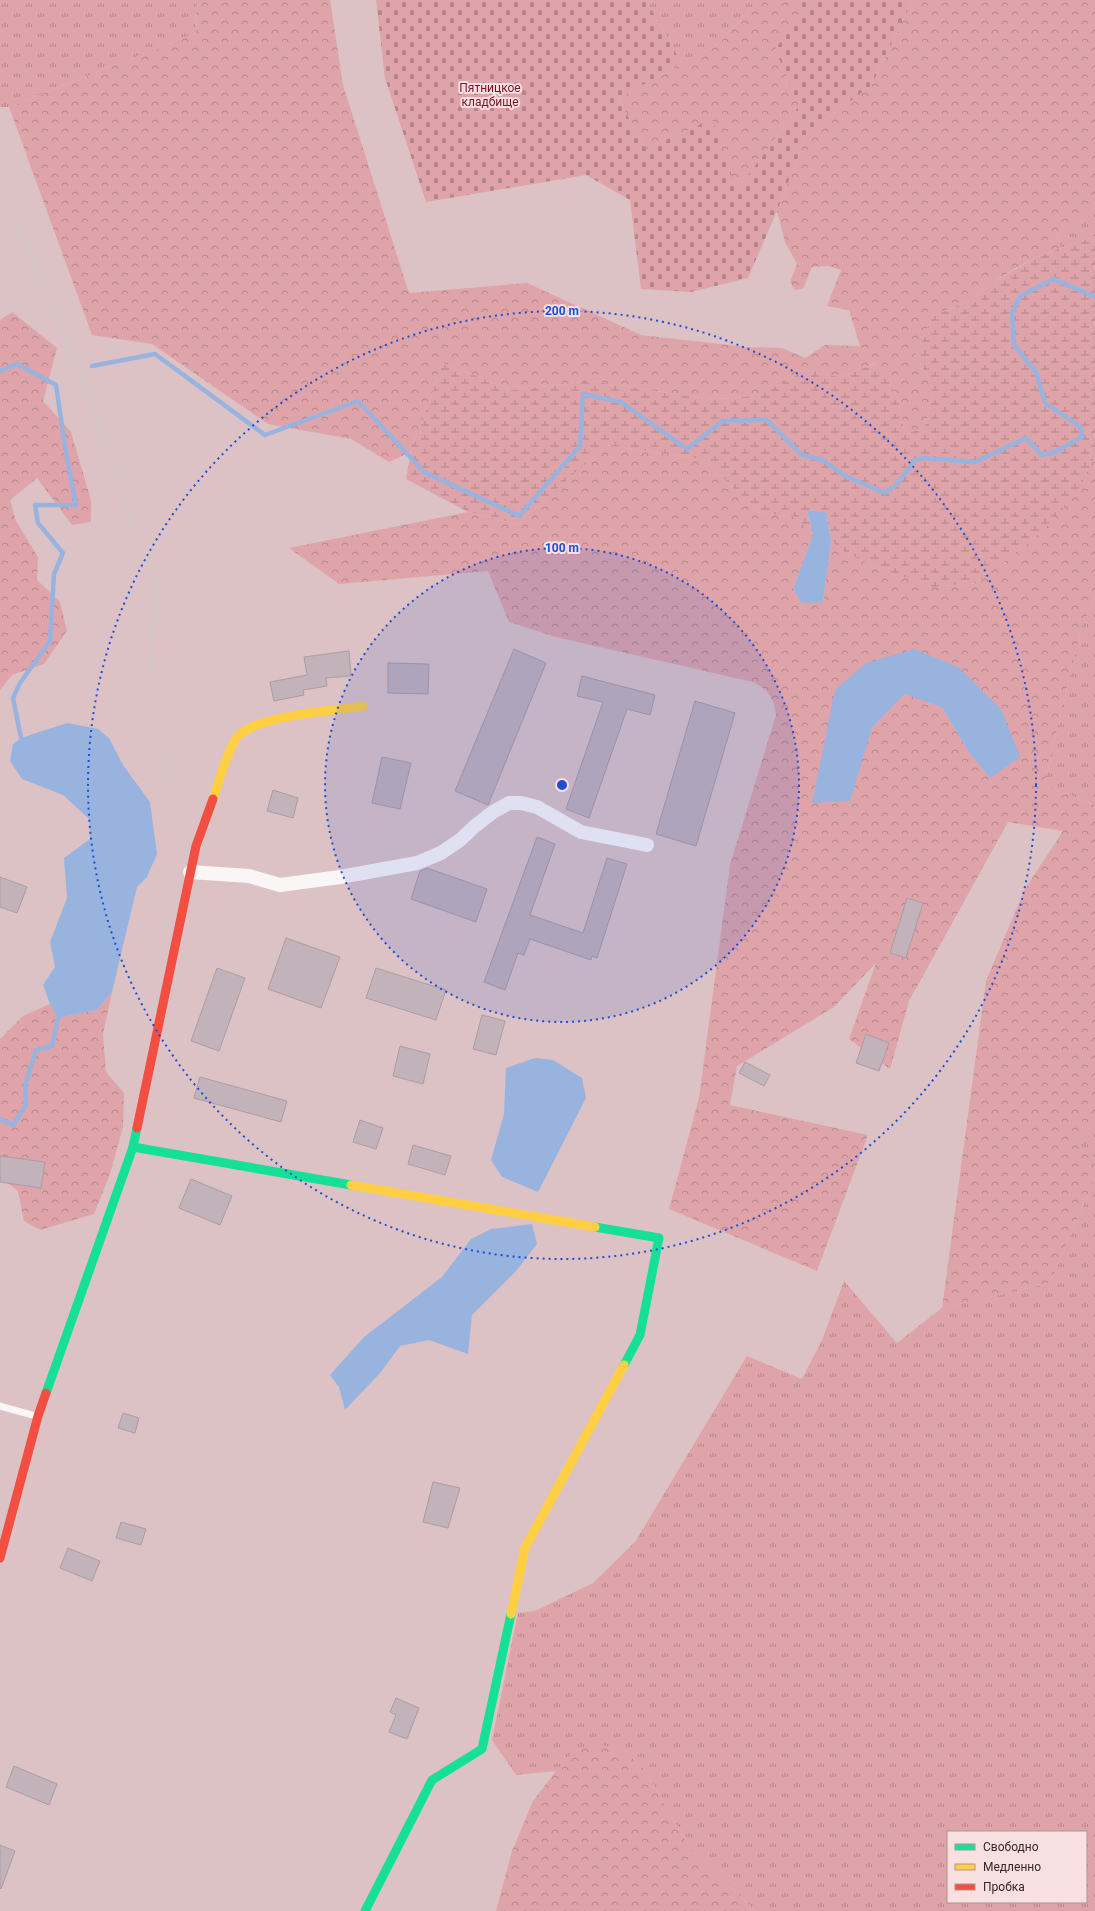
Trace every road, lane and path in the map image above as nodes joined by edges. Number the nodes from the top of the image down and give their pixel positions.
1 (0, 184) edge
2 (363, 706) dead end
3 (647, 845) dead end
4 (196, 846) junction
5 (190, 872) junction
6 (133, 1147) junction
7 (0, 1406) edge
8 (38, 1416) junction
9 (0, 1558) edge
10 (365, 1911) edge

1 - 4 path
2 - 4 street
3 - 5 street
4 - 5 street
5 - 6 street
6 - 8 street
6 - 10 street
7 - 8 lane
8 - 9 street

